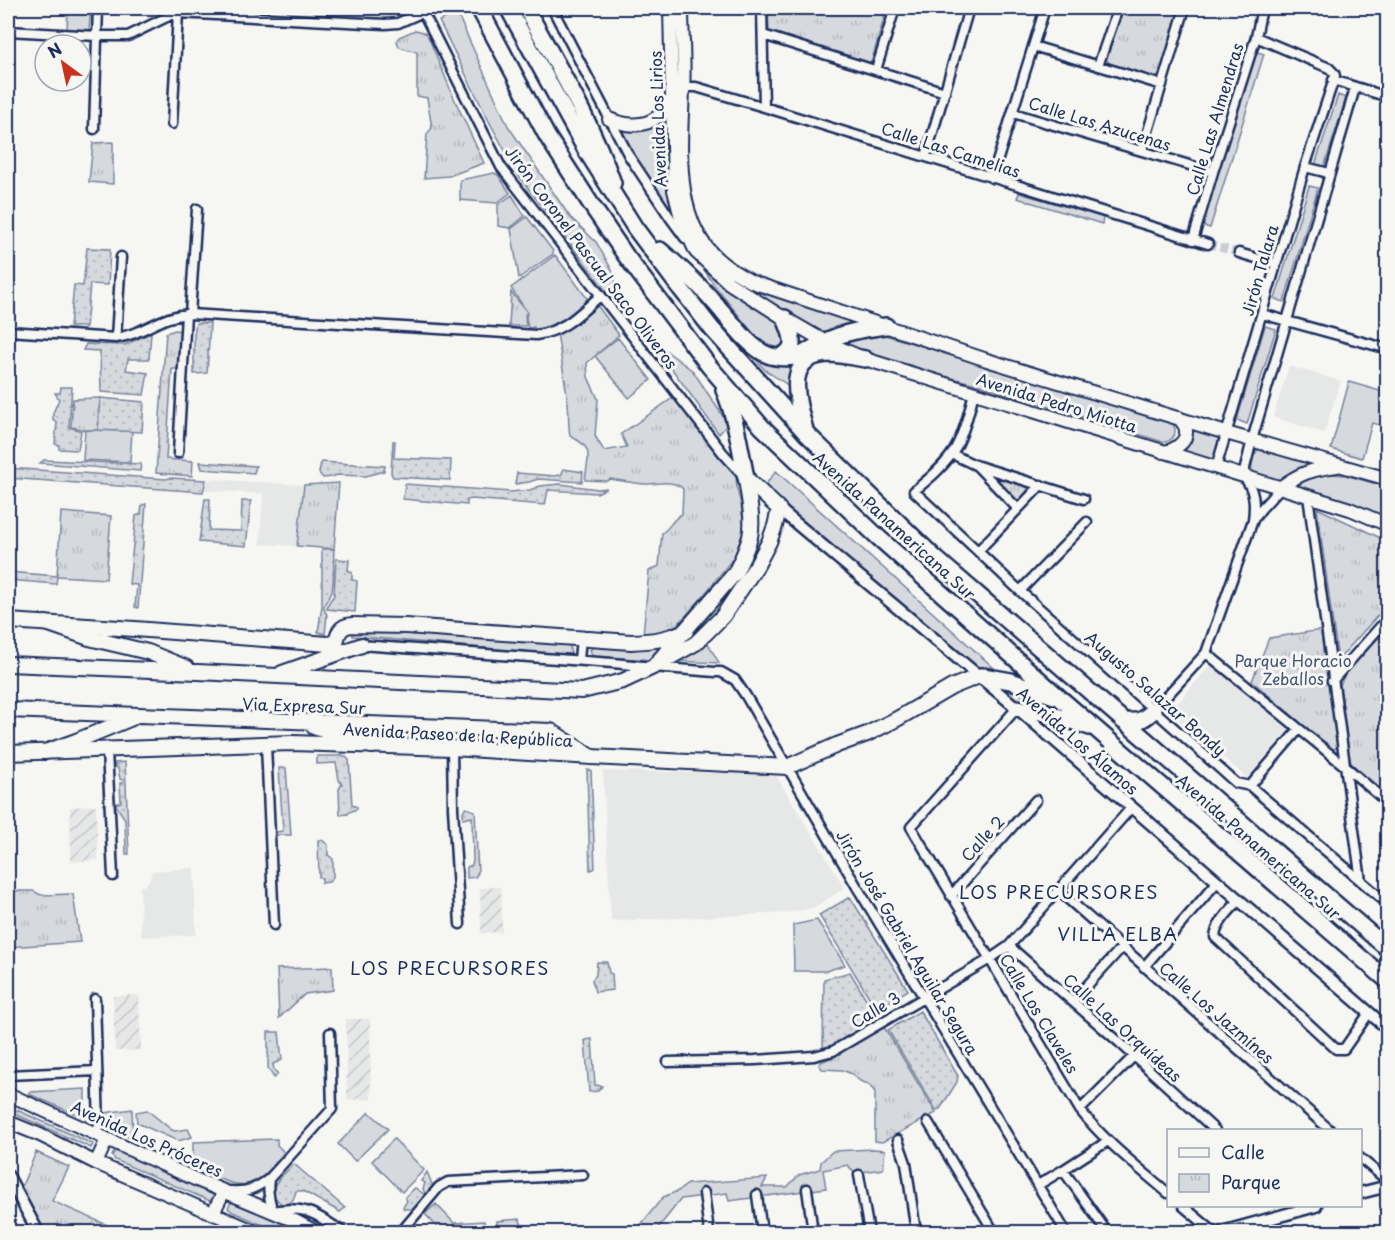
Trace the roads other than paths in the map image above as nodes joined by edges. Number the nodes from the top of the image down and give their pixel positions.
1 (99, 8) edge
2 (479, 8) edge
3 (508, 8) edge
4 (526, 8) edge
5 (552, 8) edge
6 (670, 8) edge
7 (682, 8) edge
8 (762, 8) edge
9 (895, 8) edge
10 (969, 8) edge
11 (1045, 8) edge
12 (1118, 8) edge
13 (1185, 8) edge
14 (1262, 8) edge
15 (422, 10) edge
16 (175, 11) edge
17 (8, 31) edge
18 (763, 35) junction
19 (97, 36) junction
20 (1256, 37) junction
21 (1033, 46) junction
22 (1098, 66) junction
23 (876, 70) junction
24 (1333, 80) junction
25 (1162, 85) junction
26 (684, 87) junction
27 (1355, 88) junction
28 (945, 92) junction
29 (1388, 97) edge
30 (672, 98) junction
31 (764, 107) junction
32 (1012, 112) junction
33 (609, 119) junction
34 (172, 124) dead end
35 (94, 129) dead end
36 (1142, 151) junction
37 (926, 156) junction
38 (1305, 167) junction
39 (1213, 172) junction
40 (1329, 173) junction
41 (992, 178) junction
42 (622, 208) junction
43 (197, 209) dead end
44 (635, 228) junction
45 (1193, 240) junction
46 (1208, 244) tunnel mouth
47 (696, 252) junction
48 (1239, 253) tunnel mouth
49 (121, 257) dead end
50 (1276, 264) junction
51 (732, 271) joint
52 (729, 283) joint
53 (600, 296) junction
54 (188, 314) junction
55 (1262, 314) junction
56 (785, 318) junction
57 (1286, 320) junction
58 (886, 326) junction
59 (8, 331) edge
60 (116, 338) junction
61 (824, 341) junction
62 (1388, 348) edge
63 (779, 357) junction
64 (865, 358) junction
65 (718, 376) junction
66 (974, 393) junction
67 (1179, 418) junction
68 (1226, 432) junction
69 (806, 433) junction
70 (1252, 440) junction
71 (1163, 452) junction
72 (178, 453) dead end
73 (952, 454) junction
74 (975, 465) junction
75 (1341, 465) junction
76 (1216, 468) junction
77 (1243, 476) junction
78 (746, 478) junction
79 (1388, 479) edge
80 (1041, 485) junction
81 (1281, 487) junction
82 (1308, 496) junction
83 (1084, 500) dead end
84 (779, 509) junction
85 (1018, 509) junction
86 (1253, 520) junction
87 (1087, 522) dead end
88 (1388, 525) edge
89 (978, 551) junction
90 (1020, 591) junction
91 (1388, 618) edge
92 (8, 621) edge
93 (46, 623) junction
94 (686, 631) junction
95 (581, 638) junction
96 (336, 644) junction
97 (362, 645) junction
98 (1206, 653) junction
99 (579, 660) junction
100 (8, 664) edge
101 (653, 668) junction
102 (198, 672) junction
103 (273, 675) junction
104 (979, 676) junction
105 (1332, 681) junction
106 (1060, 698) junction
107 (1017, 708) junction
108 (8, 711) edge
109 (1153, 711) junction
110 (137, 716) junction
111 (1123, 720) junction
112 (295, 722) junction
113 (1299, 729) junction
114 (1098, 730) junction
115 (266, 745) junction
116 (372, 746) junction
117 (452, 748) junction
118 (106, 750) junction
119 (45, 752) junction
120 (8, 753) edge
121 (592, 757) junction
122 (788, 767) junction
123 (1346, 767) junction
124 (1250, 786) junction
125 (1036, 800) dead end
126 (1388, 803) edge
127 (1131, 808) junction
128 (113, 876) dead end
129 (1361, 880) junction
130 (1218, 882) junction
131 (1059, 891) junction
132 (951, 896) junction
133 (1239, 900) junction
134 (1388, 904) edge
135 (460, 924) dead end
136 (274, 926) dead end
137 (1009, 946) junction
138 (1122, 947) junction
139 (1388, 949) edge
140 (990, 959) junction
141 (1144, 967) junction
142 (1388, 981) edge
143 (924, 998) junction
144 (95, 999) dead end
145 (1073, 1001) junction
146 (1369, 1013) junction
147 (1388, 1029) edge
148 (330, 1033) dead end
149 (1134, 1056) junction
150 (668, 1062) dead end
151 (97, 1071) junction
152 (8, 1075) edge
153 (8, 1094) edge
154 (1080, 1110) junction
155 (8, 1122) edge
156 (928, 1122) dead end
157 (1213, 1129) edge
158 (1328, 1129) edge
159 (100, 1133) junction
160 (898, 1140) dead end
161 (1108, 1141) junction
162 (1362, 1160) edge
163 (96, 1162) junction
164 (1064, 1170) junction
165 (583, 1175) dead end
166 (859, 1175) dead end
167 (8, 1176) edge
168 (269, 1179) junction
169 (1388, 1181) edge
170 (1038, 1185) junction
171 (1388, 1186) edge
172 (807, 1189) dead end
173 (224, 1191) junction
174 (1167, 1192) edge
175 (1362, 1192) edge
176 (704, 1193) dead end
177 (757, 1195) dead end
178 (1184, 1207) edge
179 (1300, 1208) edge
180 (273, 1211) junction
181 (213, 1213) junction
182 (38, 1233) edge
183 (256, 1233) edge
184 (316, 1233) edge
185 (343, 1233) edge
186 (401, 1233) edge
187 (709, 1233) edge
188 (762, 1233) edge
189 (813, 1233) edge
190 (868, 1233) edge
191 (916, 1233) edge
192 (994, 1233) edge
193 (1066, 1233) edge
194 (1107, 1233) edge
195 (1214, 1233) edge
196 (1222, 1233) edge

1 - 19 street
2 - 65 highway, Avenida Panamericana Sur
3 - 42 highway, Avenida Panamericana Sur
4 - 42 highway
5 - 33 street
6 - 30 main road, Avenida Los Lirios
7 - 26 main road, Avenida Los Lirios
8 - 18 street
9 - 23 street
10 - 28 street
11 - 21 street
12 - 22 street
13 - 25 street
14 - 20 street, Calle Las Almendras
15 - 16 street
15 - 53 street, Jirón Coronel Pascual Saco Oliveros
16 - 19 street
16 - 34 street
17 - 19 street
18 - 23 street
18 - 31 street
19 - 35 street
20 - 24 street
20 - 39 street, Calle Las Almendras
21 - 22 street
21 - 32 street
22 - 25 street
23 - 28 street
24 - 27 street
24 - 38 street, Jirón Talara
25 - 36 street
26 - 31 street, Calle Las Camelias
26 - 51 main road, Avenida Los Lirios
27 - 29 street
27 - 40 street
28 - 37 street
30 - 33 main road
30 - 47 main road, Avenida Los Lirios
31 - 37 street, Calle Las Camelias
32 - 36 street, Calle Las Azucenas
32 - 41 street
33 - 47 street
36 - 39 street, Calle Las Azucenas
37 - 41 street, Calle Las Camelias
38 - 40 street
38 - 50 street, Jirón Talara
39 - 45 street, Calle Las Almendras
40 - 57 street
41 - 45 street, Calle Las Camelias
42 - 44 highway, Avenida Panamericana Sur
43 - 54 street
44 - 63 highway
44 - 69 highway, Avenida Panamericana Sur
45 - 46 street, Calle Las Camelias
47 - 52 main road, Avenida Los Lirios
48 - 50 street
49 - 60 street
50 - 55 street, Jirón Talara
51 - 58 main road, Avenida Pedro Miotta
52 - 56 main road, Avenida Pedro Miotta
53 - 54 street
53 - 78 street, Jirón Coronel Pascual Saco Oliveros
54 - 60 street
54 - 72 street
55 - 57 street
55 - 68 street, Jirón Talara
56 - 61 main road, Avenida Pedro Miotta
56 - 63 highway
57 - 62 street
57 - 70 street
58 - 61 highway
58 - 67 main road, Avenida Pedro Miotta
59 - 60 street
61 - 63 highway
61 - 64 main road, Avenida Pedro Miotta
64 - 66 main road, Avenida Pedro Miotta
64 - 69 highway
65 - 78 highway
65 - 106 highway, Avenida Panamericana Sur
66 - 71 main road, Avenida Pedro Miotta
66 - 73 street
67 - 68 main road, Avenida Pedro Miotta
67 - 71 main road
68 - 70 main road, Avenida Pedro Miotta
68 - 76 street, Jirón Talara
69 - 111 highway, Avenida Panamericana Sur
70 - 75 main road, Avenida Pedro Miotta
70 - 77 street
71 - 76 main road, Avenida Pedro Miotta
73 - 74 street
73 - 89 street, Augusto Salazar Bondy
74 - 80 street
74 - 85 street
75 - 79 main road, Avenida Pedro Miotta
75 - 81 main road
76 - 77 main road, Avenida Pedro Miotta
77 - 81 main road, Avenida Pedro Miotta
77 - 86 street
78 - 84 main road, Avenida Los Álamos
78 - 94 main road
80 - 83 street
80 - 85 street
81 - 82 main road, Avenida Pedro Miotta
81 - 86 street
82 - 88 main road, Avenida Pedro Miotta
82 - 105 street
84 - 101 main road
84 - 104 street, Avenida Los Álamos
85 - 89 street
86 - 98 street
87 - 90 street
89 - 90 street, Augusto Salazar Bondy
90 - 109 street, Augusto Salazar Bondy
91 - 105 street
92 - 93 main road
93 - 96 main road
93 - 102 main road
94 - 95 main road
94 - 101 main road
95 - 96 main road
95 - 99 street
96 - 97 street
97 - 99 street
97 - 103 main road
98 - 109 street
98 - 113 street
99 - 101 street
100 - 102 main road, Via Expresa Sur
101 - 103 main road, Via Expresa Sur
101 - 122 street, Jirón José Gabriel Aguilar Segura
102 - 103 main road, Via Expresa Sur
104 - 106 highway
104 - 107 street, Avenida Los Álamos
104 - 122 main road, Avenida Paseo de la República
105 - 123 street
106 - 114 highway, Avenida Panamericana Sur
107 - 114 highway
107 - 127 street, Avenida Los Álamos
107 - 132 street, Calle Los Claveles
108 - 110 main road, Via Expresa Sur
109 - 111 highway
109 - 124 street, Augusto Salazar Bondy
110 - 112 main road, Via Expresa Sur
110 - 119 main road
111 - 139 highway, Avenida Panamericana Sur
112 - 116 main road
112 - 121 main road, Via Expresa Sur
113 - 123 street
113 - 124 street
114 - 142 highway, Avenida Panamericana Sur
115 - 116 main road, Avenida Paseo de la República
115 - 118 main road, Avenida Paseo de la República
115 - 136 street
116 - 117 main road, Avenida Paseo de la República
117 - 121 main road, Avenida Paseo de la República
117 - 135 street
118 - 119 main road, Avenida Paseo de la República
118 - 128 street
119 - 120 main road, Avenida Paseo de la República
121 - 122 main road, Avenida Paseo de la República
122 - 143 street, Jirón José Gabriel Aguilar Segura
123 - 126 street
123 - 129 street
124 - 129 street, Augusto Salazar Bondy
125 - 132 street, Calle 2
127 - 130 street, Avenida Los Álamos
127 - 131 street, Calle 3
129 - 134 street, Augusto Salazar Bondy
130 - 133 street, Avenida Los Álamos
130 - 141 street
131 - 137 street, Calle 3
131 - 138 street, Calle Los Jazmínes
132 - 140 street, Calle Los Claveles
133 - 146 street, Avenida Los Álamos
133 - 146 street
137 - 140 street, Calle 3
137 - 145 street, Calle Las Orquídeas
138 - 141 street, Calle Los Jazmínes
138 - 145 street
140 - 143 street, Calle 3
140 - 154 street, Calle Los Claveles
141 - 158 street, Calle Los Jazmínes
143 - 150 street, Calle 3
143 - 170 street, Jirón José Gabriel Aguilar Segura
144 - 151 street
145 - 149 street, Calle Las Orquídeas
146 - 147 street, Avenida Los Álamos
148 - 168 street
149 - 154 street
149 - 157 street, Calle Las Orquídeas
151 - 152 street
151 - 159 street
153 - 159 main road, Avenida Los Próceres
154 - 161 street, Calle Los Claveles
155 - 163 main road
156 - 192 street
159 - 163 main road
159 - 173 main road, Avenida Los Próceres
160 - 191 street
161 - 164 street
161 - 174 street, Calle Los Claveles
162 - 169 street
163 - 181 main road
164 - 170 street
164 - 194 street
165 - 186 street
166 - 190 street
167 - 182 street
168 - 173 street
168 - 180 street
170 - 193 street, Jirón José Gabriel Aguilar Segura
171 - 175 street
172 - 189 street
173 - 180 main road, Avenida Los Próceres
173 - 181 main road
176 - 187 street
177 - 188 street
178 - 195 street
179 - 196 street
180 - 184 main road, Avenida Los Próceres
180 - 185 street, Avenida Los Próceres
181 - 183 main road

